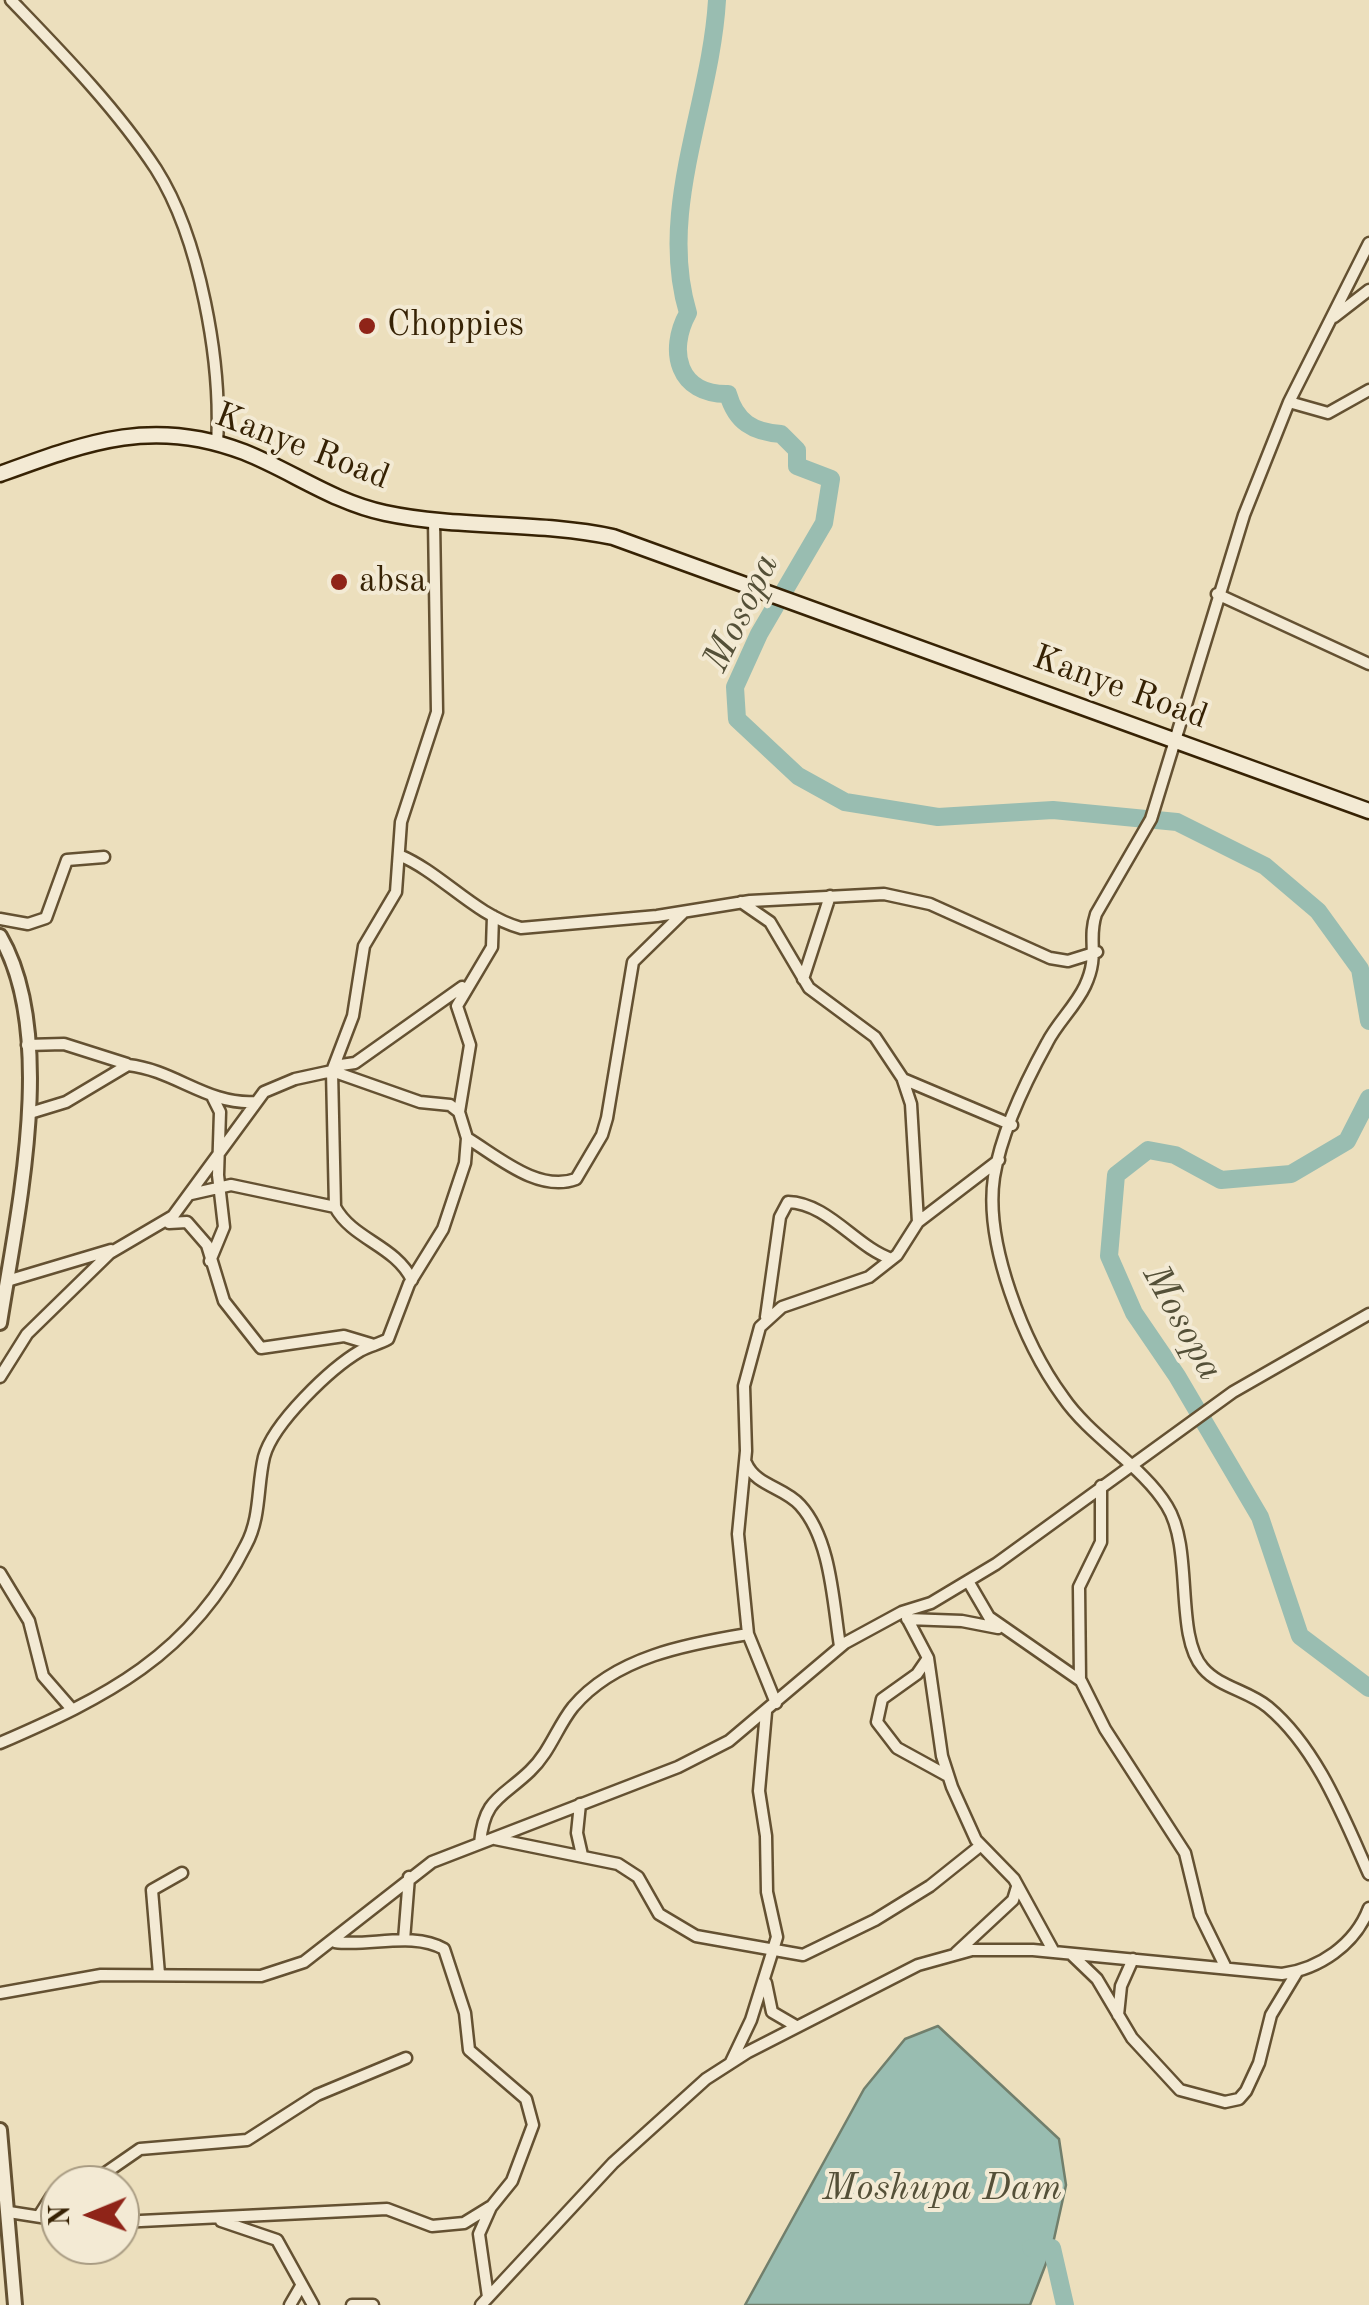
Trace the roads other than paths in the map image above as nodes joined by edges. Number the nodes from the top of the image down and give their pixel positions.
1 (10, 0) edge
2 (1369, 243) edge
3 (1369, 290) edge
4 (1330, 320) junction
5 (1369, 390) edge
6 (1290, 402) junction
7 (216, 444) junction
8 (0, 474) edge
9 (434, 520) junction
10 (1217, 594) junction
11 (1369, 664) edge
12 (1172, 740) junction
13 (1369, 811) edge
14 (399, 856) junction
15 (104, 858) dead end
16 (830, 896) junction
17 (741, 902) junction
18 (683, 912) junction
19 (493, 916) junction
20 (0, 919) edge
21 (0, 936) edge
22 (1097, 952) junction
23 (803, 979) junction
24 (466, 984) junction
25 (26, 1045) junction
26 (128, 1065) junction
27 (333, 1068) junction
28 (902, 1079) junction
29 (213, 1098) junction
30 (254, 1102) junction
31 (459, 1112) junction
32 (30, 1113) junction
33 (1012, 1125) junction
34 (466, 1138) junction
35 (218, 1159) junction
36 (999, 1160) junction
37 (219, 1186) junction
38 (191, 1194) junction
39 (336, 1207) junction
40 (918, 1222) junction
41 (166, 1223) junction
42 (116, 1248) junction
43 (892, 1259) junction
44 (210, 1261) junction
45 (7, 1280) junction
46 (412, 1280) junction
47 (1369, 1314) edge
48 (766, 1318) junction
49 (0, 1323) edge
50 (374, 1345) junction
51 (0, 1377) edge
52 (745, 1459) junction
53 (1128, 1467) junction
54 (1101, 1486) junction
55 (0, 1572) edge
56 (968, 1581) junction
57 (905, 1616) junction
58 (1004, 1629) junction
59 (748, 1634) junction
60 (840, 1646) junction
61 (928, 1658) junction
62 (1080, 1681) junction
63 (776, 1703) junction
64 (70, 1708) junction
65 (766, 1712) junction
66 (0, 1744) edge
67 (949, 1776) junction
68 (580, 1804) junction
69 (486, 1840) junction
70 (980, 1846) junction
71 (582, 1855) junction
72 (182, 1873) dead end
73 (1369, 1874) edge
74 (409, 1877) junction
75 (1018, 1887) junction
76 (1369, 1908) edge
77 (404, 1940) junction
78 (334, 1942) junction
79 (774, 1951) junction
80 (1054, 1952) junction
81 (1070, 1953) junction
82 (955, 1954) junction
83 (1133, 1959) junction
84 (1226, 1968) junction
85 (1297, 1972) junction
86 (160, 1974) junction
87 (765, 1978) junction
88 (0, 1993) edge
89 (1118, 2016) junction
90 (796, 2026) junction
91 (406, 2058) dead end
92 (731, 2063) junction
93 (0, 2130) edge
94 (118, 2165) edge
95 (491, 2207) junction
96 (9, 2212) junction
97 (39, 2216) edge
98 (212, 2218) junction
99 (140, 2221) edge
100 (5, 2228) edge
101 (301, 2286) junction
102 (484, 2301) edge
103 (15, 2305) edge
104 (290, 2305) edge
105 (313, 2305) edge
106 (352, 2305) edge
107 (373, 2305) edge

1 - 7 street
2 - 4 street
3 - 4 street
4 - 6 street
5 - 6 street
6 - 10 street
7 - 8 main road, Kanye Road
7 - 9 main road, Kanye Road
9 - 12 main road, Kanye Road
9 - 14 street
10 - 11 street
10 - 12 street
12 - 13 main road, Kanye Road
12 - 22 street
14 - 19 street
14 - 27 street
15 - 20 street
16 - 17 street
16 - 22 street
16 - 23 street
17 - 18 street
17 - 23 street
18 - 19 street
18 - 34 street
19 - 24 street
21 - 25 street
22 - 33 street
23 - 28 street
24 - 27 street
24 - 31 street
25 - 26 street
25 - 32 street
26 - 29 street
26 - 32 street
27 - 30 street
27 - 31 street
27 - 39 street
28 - 33 street
28 - 40 street
29 - 30 street
29 - 35 street
30 - 35 street
31 - 34 street
32 - 45 street
33 - 36 street
34 - 46 street
35 - 37 street
35 - 38 street
36 - 40 street
36 - 53 street
37 - 38 street
37 - 39 street
37 - 44 street
38 - 41 street
39 - 46 street
40 - 43 street
41 - 42 street
41 - 44 street
42 - 45 street
42 - 51 street
43 - 48 street
43 - 48 street
44 - 50 street
45 - 49 street
46 - 50 street
47 - 53 street
48 - 52 street
50 - 64 street
52 - 59 street
52 - 60 street
53 - 54 street
53 - 73 street
54 - 56 street
54 - 62 street
55 - 64 street
56 - 57 street
56 - 58 street
57 - 58 street
57 - 60 street
57 - 61 street
58 - 62 street
59 - 63 street
59 - 69 street
60 - 63 street
61 - 67 street
61 - 67 street
62 - 84 street
63 - 65 street
64 - 66 street
65 - 68 street
65 - 79 street
67 - 70 street
68 - 69 street
68 - 71 street
69 - 71 street
69 - 74 street
70 - 75 street
70 - 79 street
71 - 79 street
72 - 86 street
74 - 77 street
74 - 78 street
75 - 80 street
75 - 82 street
76 - 85 street
77 - 78 street
77 - 95 street
78 - 86 street
79 - 87 street
80 - 81 street
80 - 82 street
81 - 83 street
81 - 89 street
82 - 90 street
83 - 84 street
83 - 89 street
84 - 85 street
85 - 89 street
86 - 88 street
87 - 90 street
87 - 92 street
90 - 92 street
91 - 94 street
92 - 102 street
93 - 96 street
95 - 98 street
95 - 102 street
96 - 97 street
96 - 100 street
98 - 99 street
98 - 101 street
100 - 103 street
101 - 104 street
101 - 105 street
106 - 107 street

